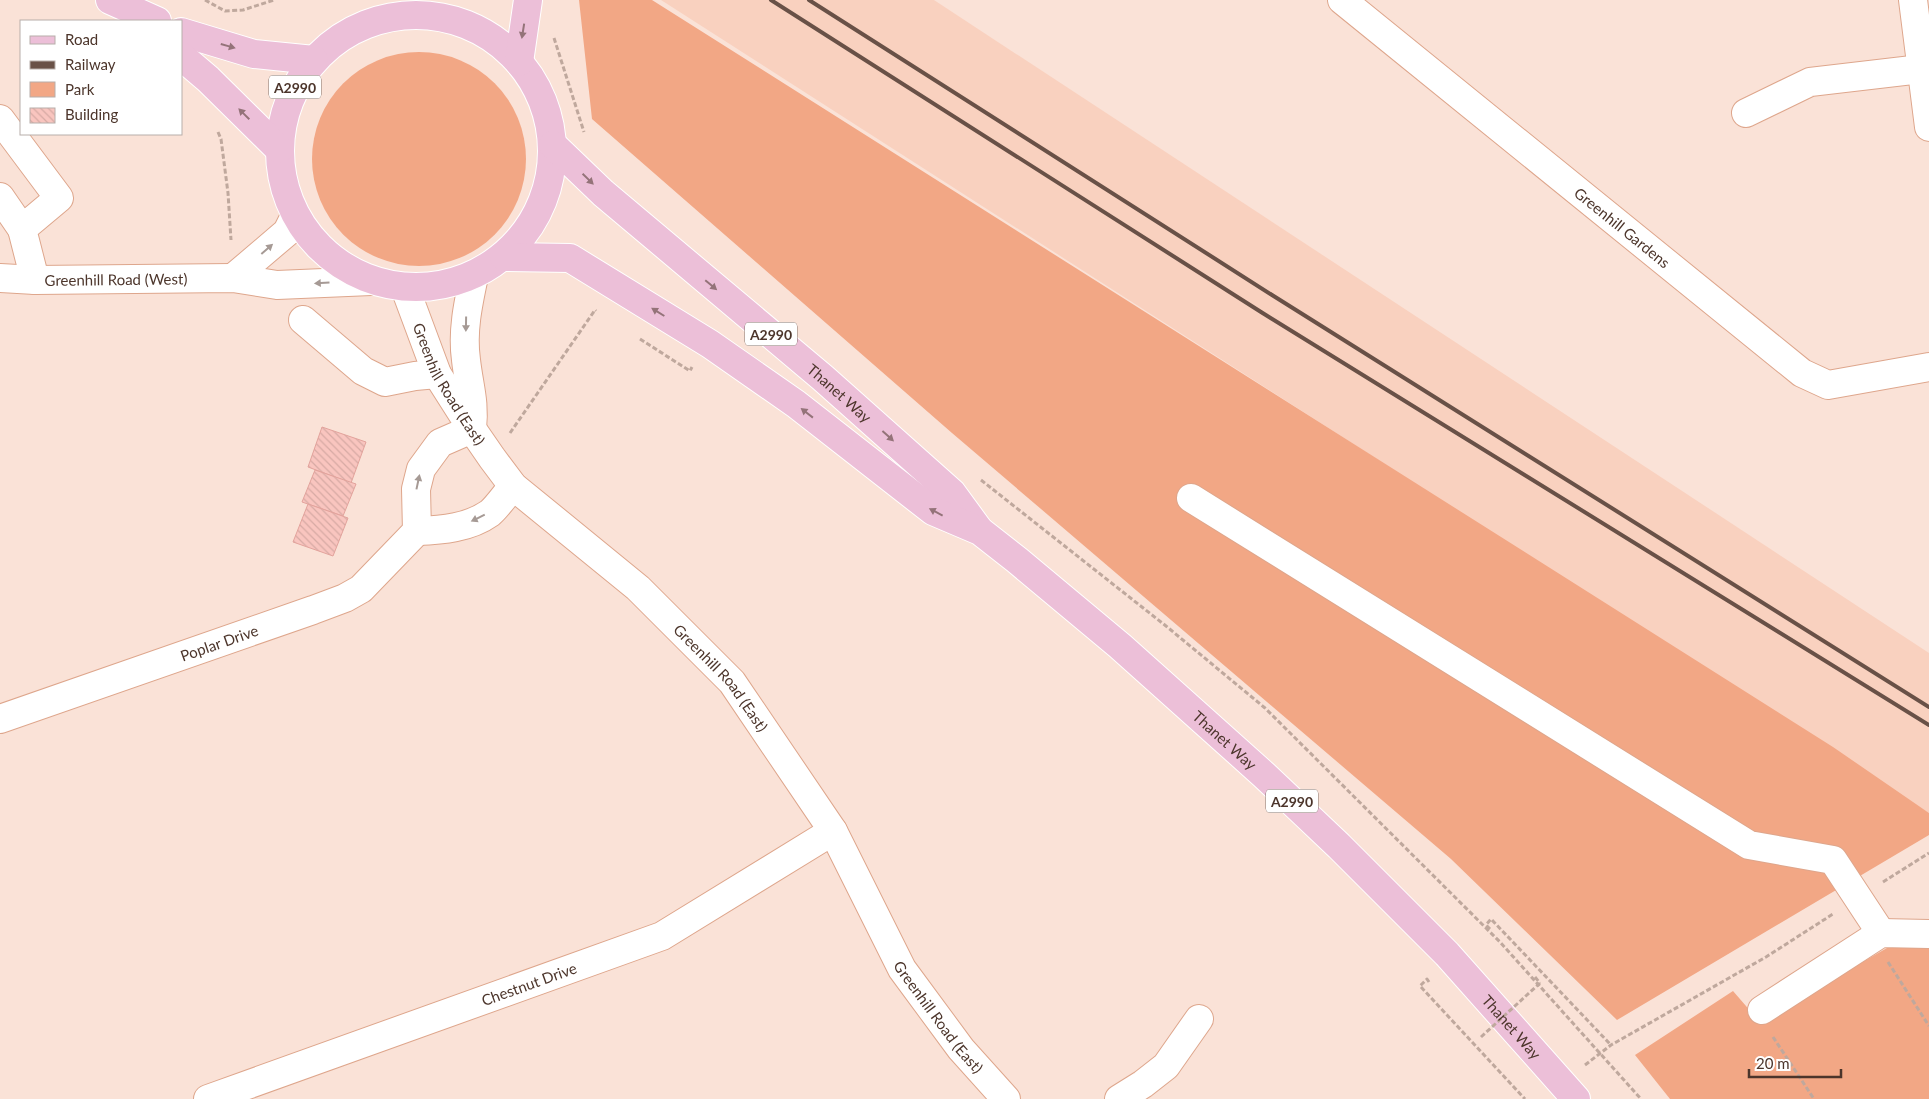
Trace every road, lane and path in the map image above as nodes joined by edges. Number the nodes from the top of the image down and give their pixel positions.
1 (205, 0) edge
2 (274, 0) edge
3 (439, 0) edge
4 (528, 0) edge
5 (1342, 0) edge
6 (1914, 0) edge
7 (112, 1) edge
8 (402, 15) junction
9 (138, 20) edge
10 (156, 20) edge
11 (552, 31) dead end
12 (182, 32) edge
13 (182, 57) edge
14 (314, 60) junction
15 (519, 62) junction
16 (1921, 69) junction
17 (1746, 113) dead end
18 (0, 119) edge
19 (214, 124) dead end
20 (1929, 127) edge
21 (585, 136) dead end
22 (553, 145) junction
23 (279, 149) junction
24 (0, 197) edge
25 (295, 216) junction
26 (22, 229) junction
27 (504, 257) junction
28 (474, 276) junction
29 (0, 278) edge
30 (233, 278) junction
31 (35, 280) junction
32 (370, 281) junction
33 (405, 288) junction
34 (603, 315) dead end
35 (303, 320) dead end
36 (634, 335) dead end
37 (710, 344) junction
38 (1929, 367) edge
39 (437, 374) junction
40 (472, 430) junction
41 (492, 458) junction
42 (976, 476) dead end
43 (513, 486) junction
44 (1191, 498) dead end
45 (417, 531) junction
46 (980, 531) junction
47 (0, 719) edge
48 (833, 831) junction
49 (1929, 853) edge
50 (1858, 898) junction
51 (1929, 934) edge
52 (1877, 936) junction
53 (1427, 979) dead end
54 (1762, 1010) joint
55 (1199, 1019) dead end
56 (1929, 1026) edge
57 (1481, 1037) dead end
58 (208, 1099) edge
59 (1006, 1099) edge
60 (1119, 1099) edge
61 (1525, 1099) edge
62 (1576, 1099) edge
63 (1641, 1099) edge
64 (1814, 1099) edge

1 - 2 path
3 - 8 main road
4 -> 15 main road
5 - 38 street, Greenhill Gardens
6 - 16 street
7 - 9 main road
7 - 10 main road
8 - 14 main road, A2990
8 - 15 main road, A2990
11 - 21 path
12 -> 14 main road, A2990
23 -> 13 main road
14 - 23 main road, A2990
15 - 22 main road, A2990
16 - 17 street
16 - 20 street
18 - 26 street
19 - 30 path
22 - 27 main road, A2990
22 -> 46 main road, Thanet Way / A2990
23 - 25 main road, A2990
24 - 26 street
30 -> 25 street
25 - 32 main road, A2990
26 - 31 street
27 - 28 main road, A2990
37 -> 27 main road, Thanet Way / A2990
28 - 33 main road, A2990
28 -> 40 street
29 - 31 street, Greenhill Road (West)
30 - 31 street, Greenhill Road (West)
32 -> 30 street, Greenhill Road (West)
32 - 33 main road, A2990
33 - 39 street, Greenhill Road (East)
34 - 41 path
35 - 39 street
36 - 37 path
46 -> 37 main road, Thanet Way / A2990
39 - 40 street, Greenhill Road (East)
40 - 41 street, Greenhill Road (East)
45 -> 40 street
41 - 43 street, Greenhill Road (East)
42 - 63 path
43 -> 45 street
43 - 48 street, Greenhill Road (East)
44 - 50 street
45 - 47 street, Poplar Drive
46 - 62 main road, Thanet Way / A2990
48 - 58 street, Chestnut Drive
48 - 59 street, Greenhill Road (East)
49 - 50 path
50 - 52 street
50 - 57 path, bridge
51 - 52 street
52 - 54 street
52 - 56 path
53 - 61 path
54 - 64 path
55 - 60 street

